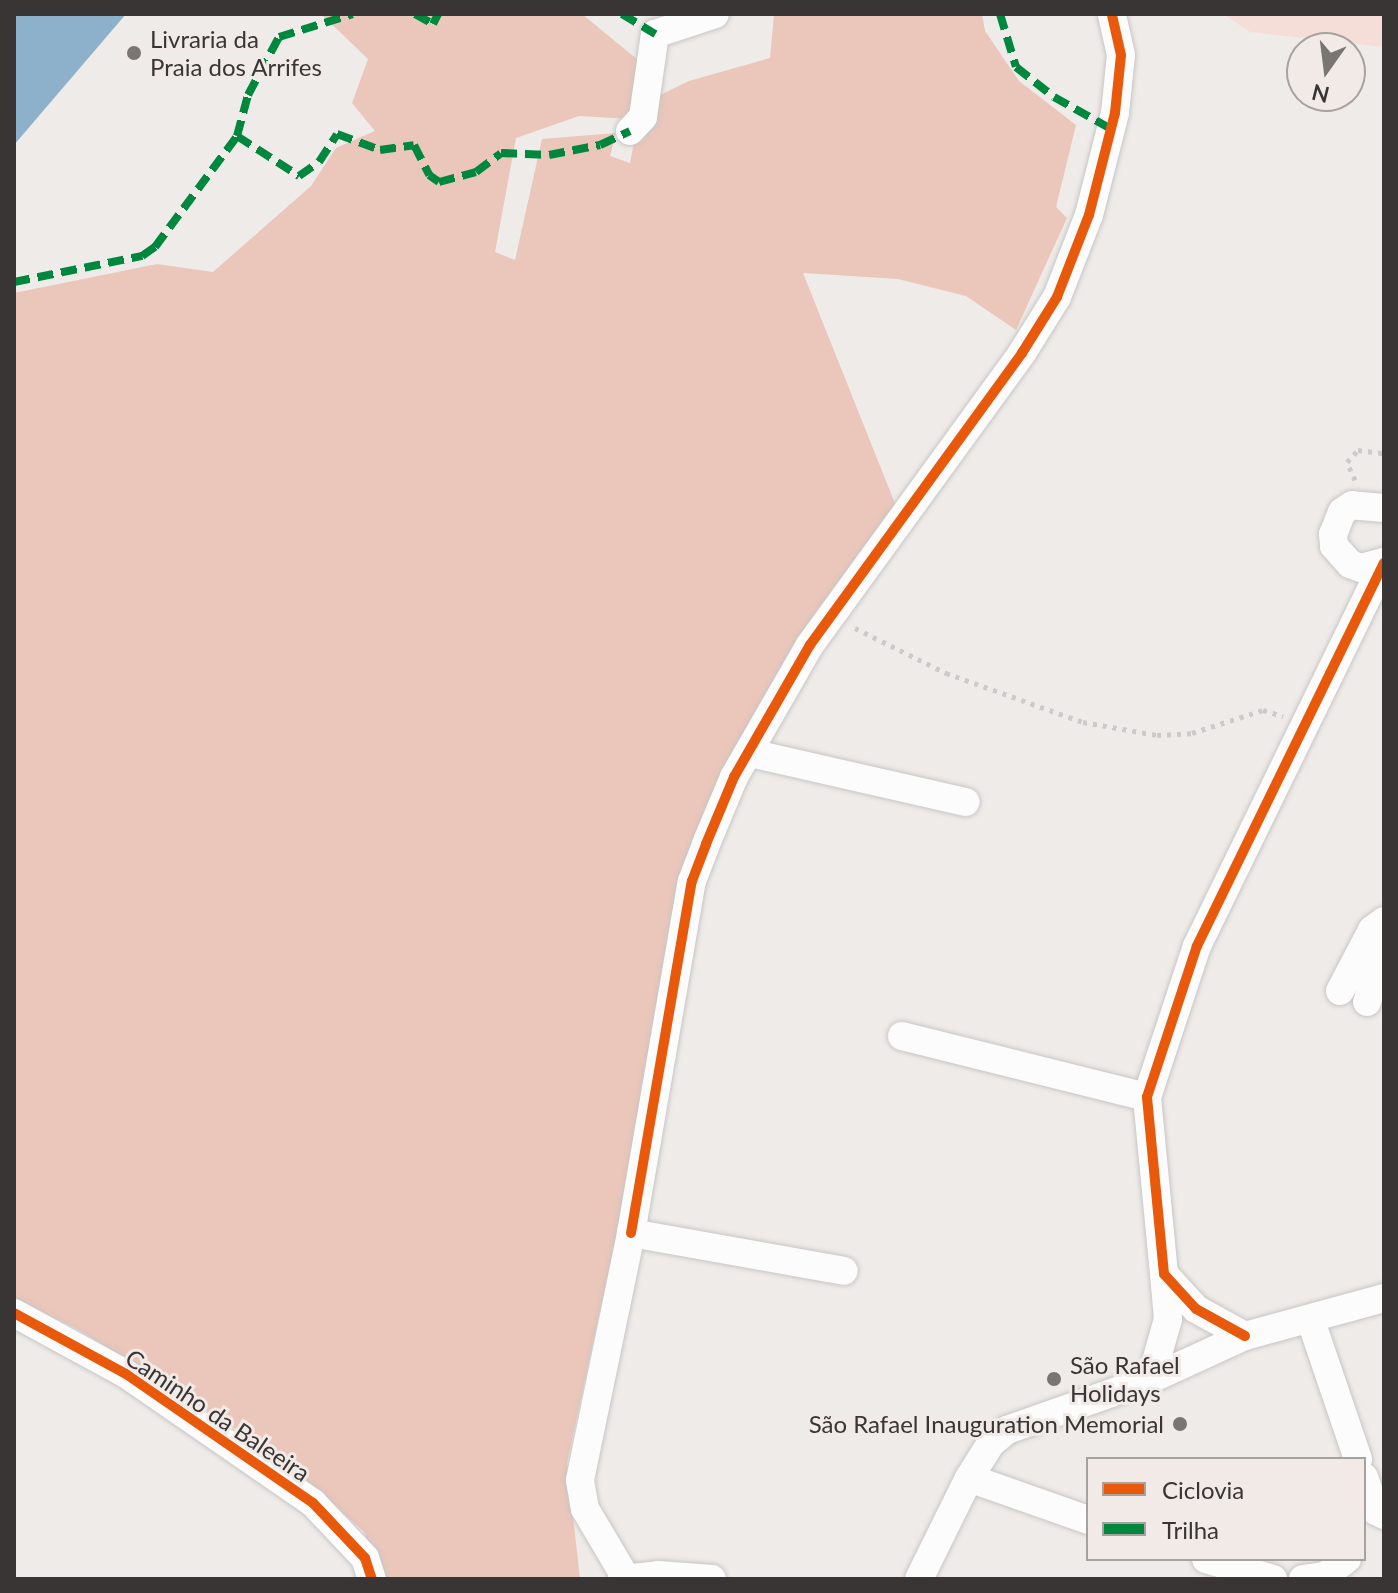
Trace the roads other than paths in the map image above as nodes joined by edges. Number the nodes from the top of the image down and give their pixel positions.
1 (715, 14) edge
2 (1112, 15) edge
3 (630, 131) dead end
4 (1374, 505) edge
5 (1384, 563) edge
6 (750, 753) junction
7 (965, 802) dead end
8 (1384, 921) edge
9 (1384, 950) edge
10 (1340, 991) dead end
11 (1367, 1002) dead end
12 (902, 1036) dead end
13 (1147, 1097) junction
14 (631, 1233) junction
15 (844, 1271) dead end
16 (1164, 1274) junction
17 (1384, 1298) edge
18 (14, 1313) edge
19 (1311, 1321) junction
20 (1245, 1336) junction
21 (1151, 1379) junction
22 (1357, 1457) edge
23 (969, 1478) junction
24 (1366, 1483) edge
25 (1384, 1515) edge
26 (1086, 1519) edge
27 (1213, 1561) edge
28 (1344, 1561) edge
29 (624, 1578) edge
30 (372, 1579) edge
31 (712, 1579) edge
32 (919, 1579) edge
33 (1273, 1579) edge
34 (1303, 1579) edge

1 - 3 street
2 - 6 street
4 - 5 street
5 - 13 street
6 - 7 street
6 - 14 street
8 - 10 street
9 - 11 street
12 - 13 street
13 - 16 street
14 - 15 street
14 - 29 street
16 - 20 street
16 - 21 street
17 - 19 street
18 - 30 street, Caminho da Baleeira
19 - 20 street
19 - 22 street
20 - 21 street
21 - 23 street
23 - 26 street
23 - 32 street
24 - 25 street
27 - 33 street
28 - 34 street
29 - 31 street

